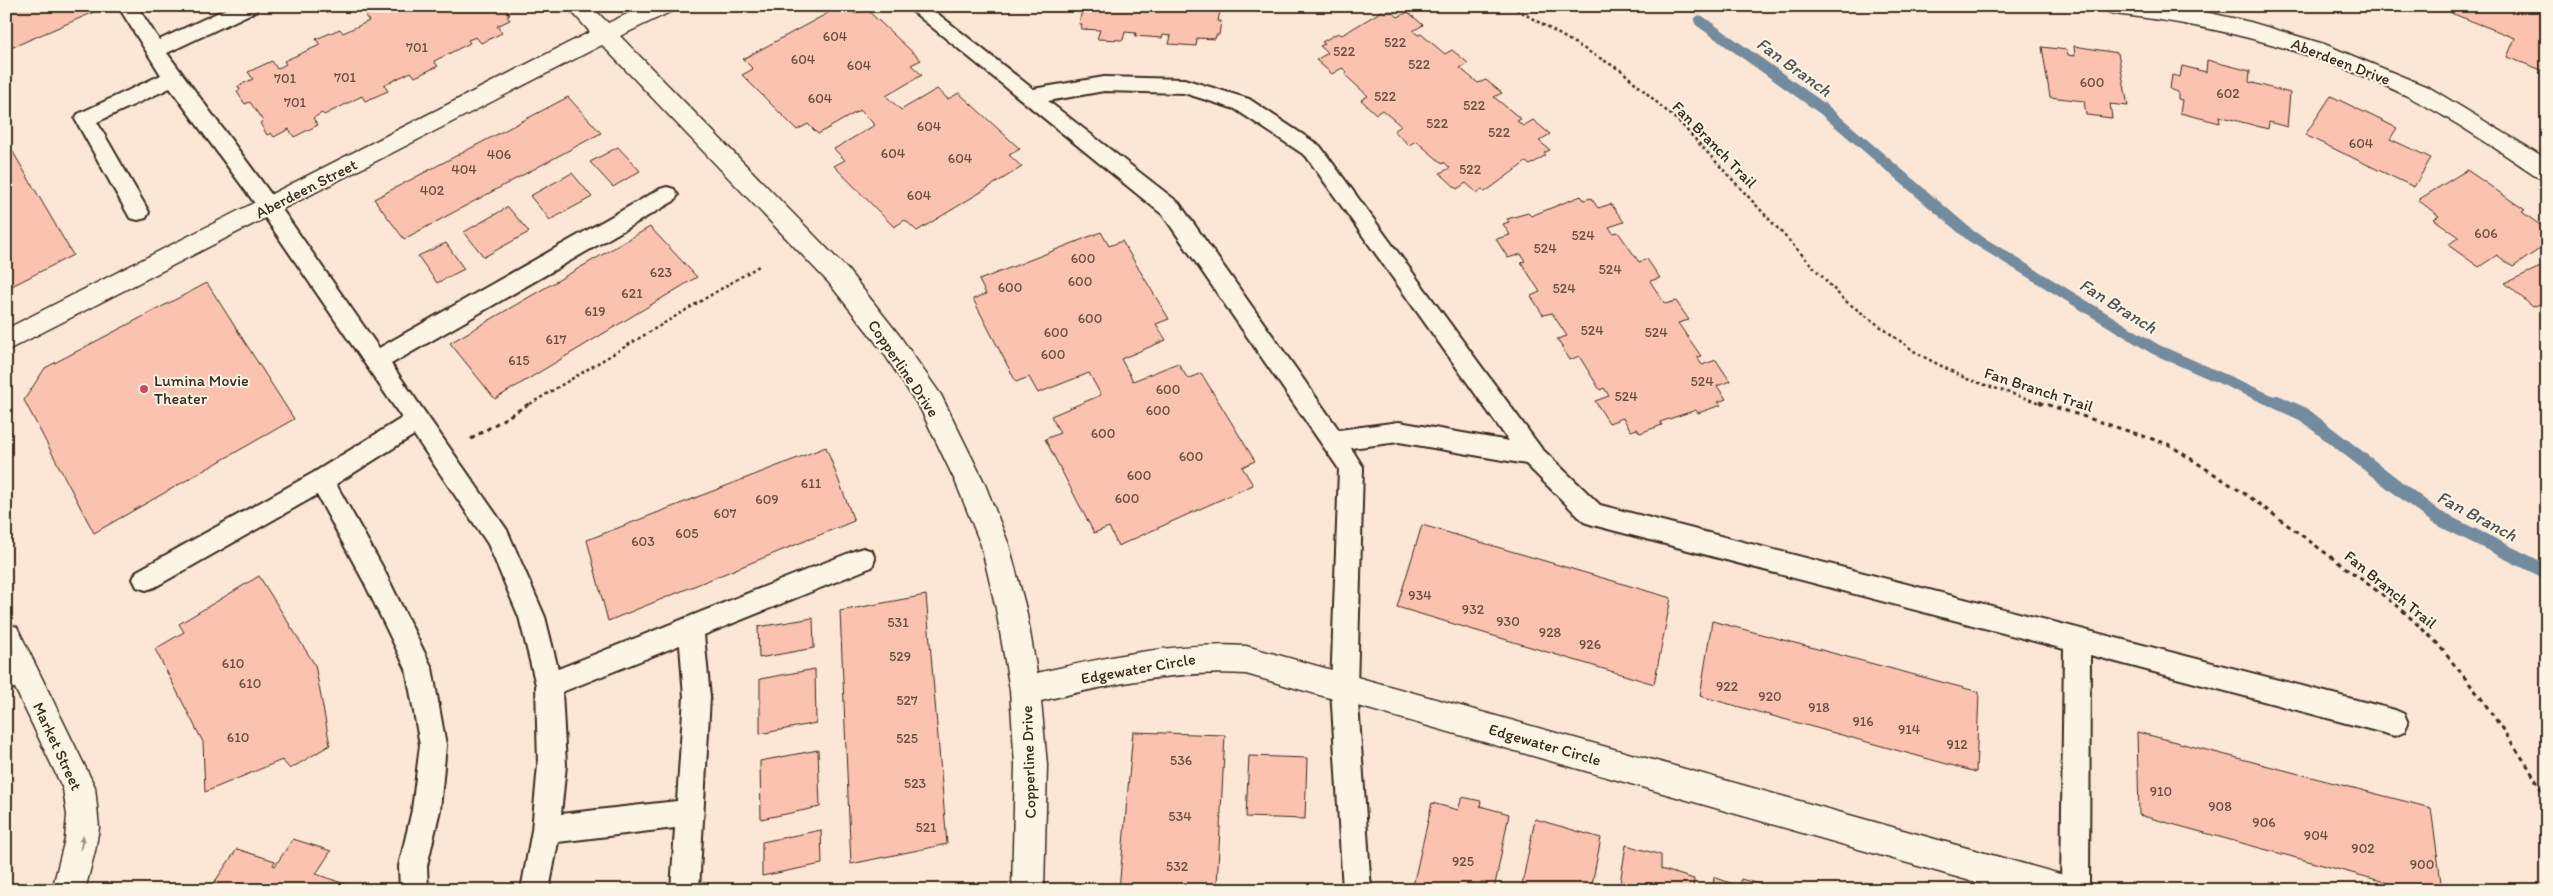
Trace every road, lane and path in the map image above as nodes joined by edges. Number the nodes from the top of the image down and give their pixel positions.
1 (127, 6) edge
2 (249, 6) edge
3 (578, 6) edge
4 (664, 6) edge
5 (915, 6) edge
6 (1511, 6) edge
7 (2114, 6) edge
8 (605, 34) junction
9 (155, 50) junction
10 (174, 78) junction
11 (1030, 97) junction
12 (2547, 171) edge
13 (667, 195) dead end
14 (269, 207) junction
15 (138, 212) dead end
16 (759, 266) dead end
17 (6, 341) edge
18 (377, 361) junction
19 (418, 420) junction
20 (1333, 441) junction
21 (442, 455) junction
22 (1533, 455) junction
23 (322, 480) junction
24 (863, 559) dead end
25 (146, 579) dead end
26 (691, 628) junction
27 (6, 637) edge
28 (2077, 640) junction
29 (14, 675) edge
30 (549, 685) junction
31 (1344, 688) junction
32 (1025, 690) junction
33 (2395, 723) dead end
34 (2547, 800) edge
35 (688, 813) junction
36 (546, 830) junction
37 (68, 890) edge
38 (414, 890) edge
39 (535, 890) edge
40 (685, 890) edge
41 (1028, 890) edge
42 (1357, 890) edge
43 (2060, 890) edge
44 (2075, 890) edge

1 - 9 lane
2 - 9 lane
3 - 8 street, Copperline Drive
4 - 8 street
5 - 11 lane
6 - 34 path, Fan Branch Trail
7 - 12 street, Aberdeen Drive
8 - 14 street, Aberdeen Street
8 - 32 street, Copperline Drive
9 - 10 lane
10 - 14 lane
10 - 15 lane
11 - 20 lane
11 - 22 lane
13 - 18 lane
14 - 17 street, Aberdeen Street
14 - 18 lane
16 - 21 path
18 - 19 lane
19 - 21 lane
19 - 23 lane
20 - 22 lane
20 - 31 lane
21 - 30 lane
22 - 28 lane
23 - 25 lane
23 - 38 lane
24 - 26 lane
26 - 30 lane
26 - 35 lane
27 - 29 street, Market Street
28 - 33 lane
28 - 44 lane
37 -> 29 street, Market Street
30 - 36 lane
31 - 32 street, Edgewater Circle
31 - 42 lane
31 - 43 street, Edgewater Circle
32 - 41 street, Copperline Drive
35 - 36 lane
35 - 40 lane
36 - 39 lane

